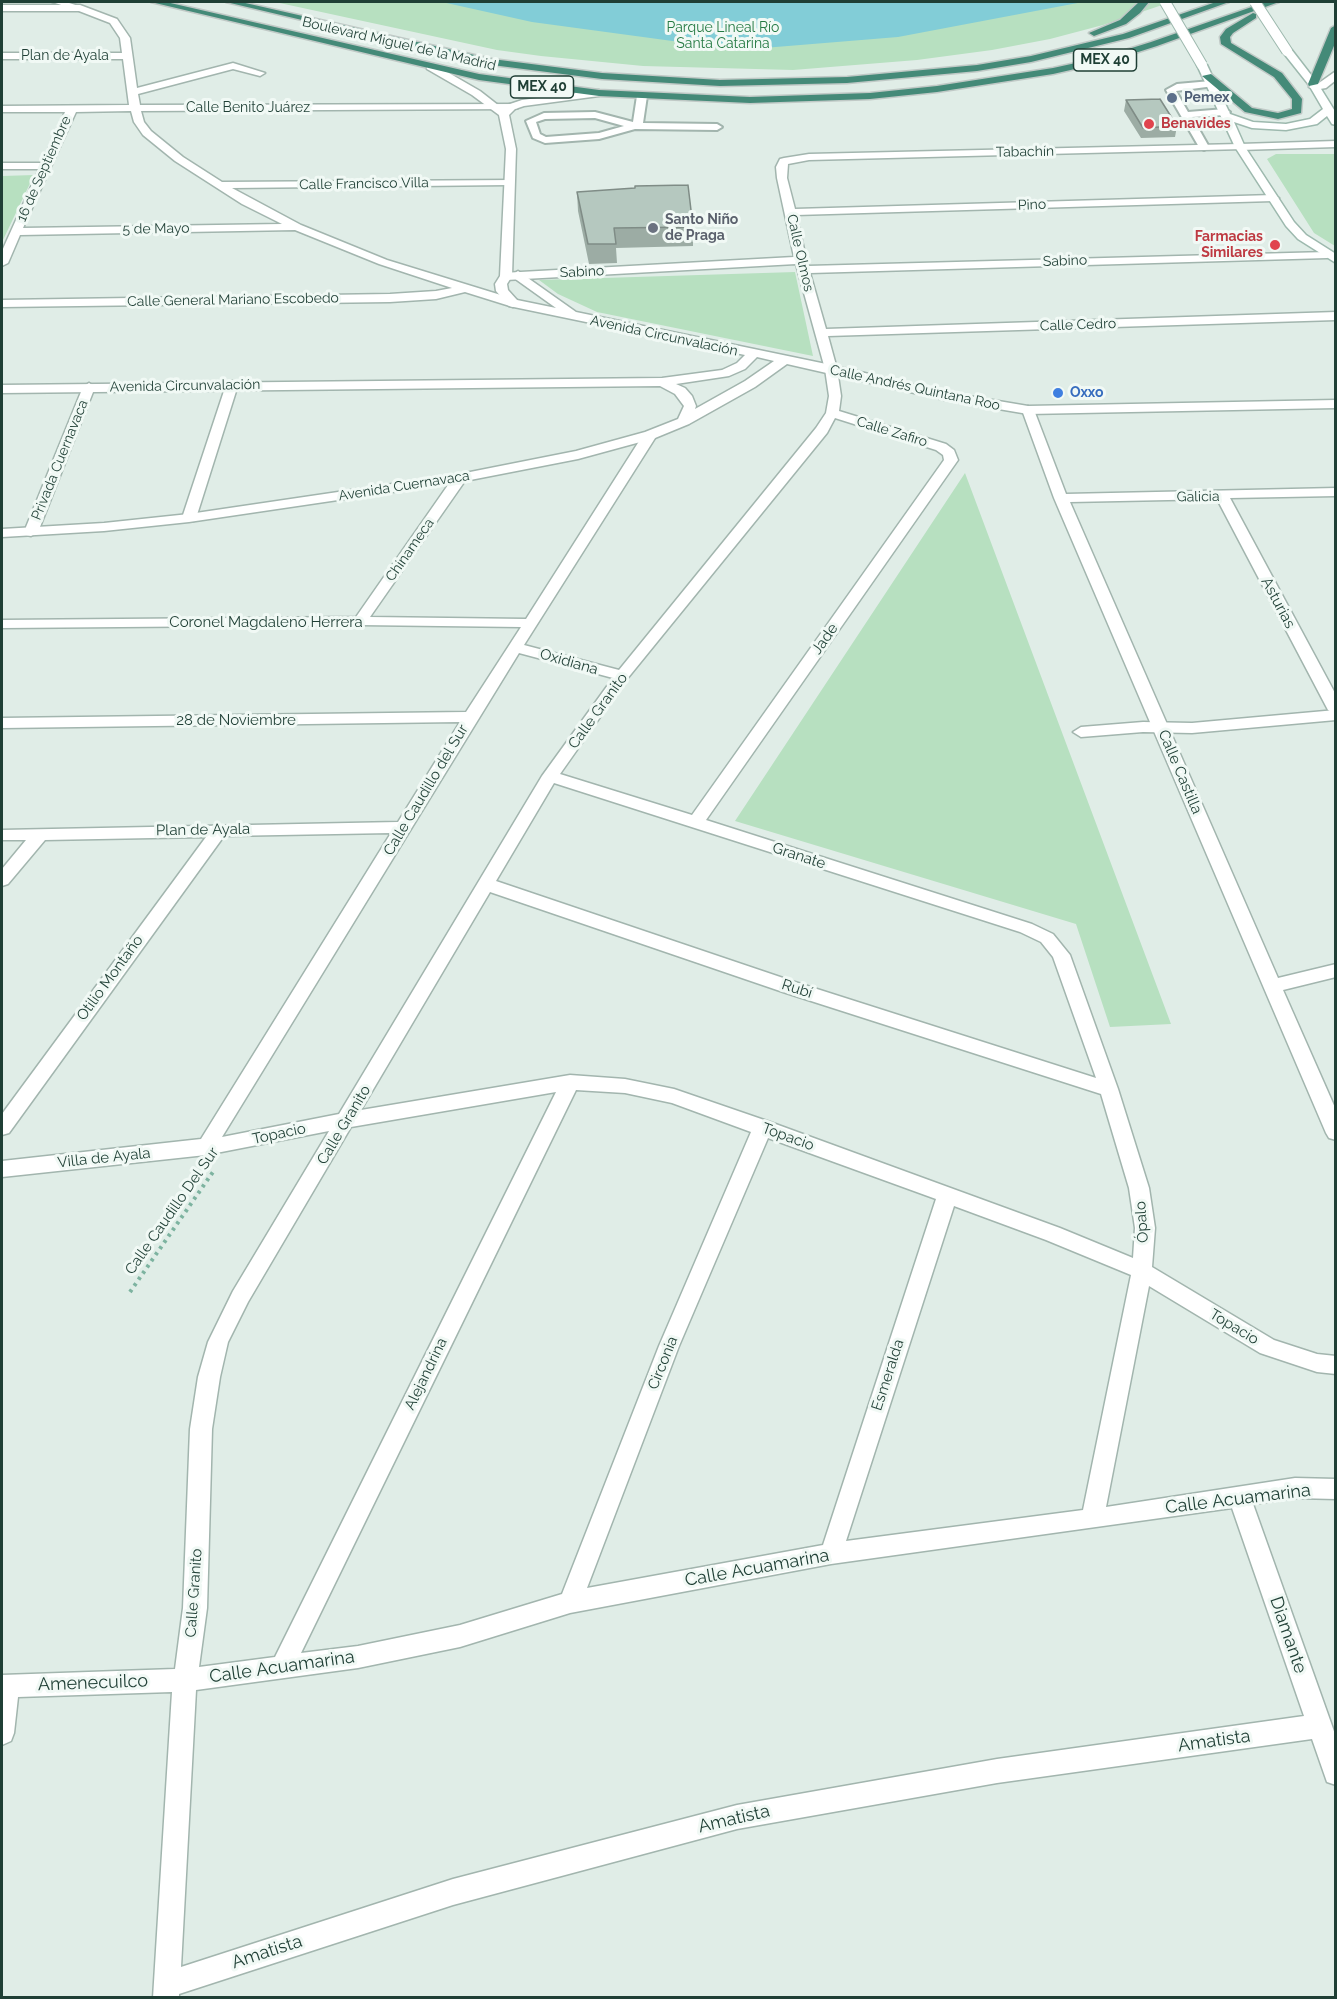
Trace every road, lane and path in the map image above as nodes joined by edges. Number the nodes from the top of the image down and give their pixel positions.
1 (57, 2) edge
2 (156, 2) edge
3 (231, 2) edge
4 (1144, 2) edge
5 (1165, 2) edge
6 (1224, 2) edge
7 (1265, 2) edge
8 (2, 8) edge
9 (81, 8) junction
10 (1335, 28) edge
11 (128, 56) junction
12 (2, 57) edge
13 (492, 62) junction
14 (431, 67) junction
15 (648, 68) dead end
16 (764, 71) dead end
17 (260, 73) dead end
18 (1335, 74) edge
19 (1207, 75) junction
20 (1335, 85) edge
21 (1316, 86) junction
22 (132, 92) junction
23 (599, 93) junction
24 (642, 96) junction
25 (72, 108) junction
26 (135, 108) junction
27 (2, 109) edge
28 (499, 110) junction
29 (1328, 110) junction
30 (1226, 114) junction
31 (1185, 115) junction
32 (1335, 122) edge
33 (636, 126) junction
34 (717, 127) dead end
35 (1335, 144) edge
36 (1203, 147) junction
37 (1240, 147) junction
38 (809, 157) joint
39 (2, 166) edge
40 (46, 166) junction
41 (509, 182) junction
42 (219, 186) junction
43 (1273, 198) junction
44 (791, 212) junction
45 (297, 227) junction
46 (16, 232) junction
47 (1331, 257) edge
48 (2, 263) edge
49 (802, 265) junction
50 (512, 276) junction
51 (463, 289) junction
52 (513, 303) junction
53 (2, 304) edge
54 (1335, 316) edge
55 (577, 317) junction
56 (820, 333) junction
57 (753, 354) junction
58 (784, 360) junction
59 (831, 369) junction
60 (662, 382) junction
61 (232, 385) junction
62 (89, 387) junction
63 (2, 389) edge
64 (1335, 404) edge
65 (1029, 410) junction
66 (832, 413) junction
67 (684, 421) junction
68 (650, 435) junction
69 (949, 453) joint
70 (460, 478) junction
71 (1335, 492) edge
72 (1222, 496) junction
73 (1061, 498) junction
74 (189, 518) junction
75 (31, 532) junction
76 (2, 533) edge
77 (360, 621) junction
78 (2, 624) edge
79 (530, 624) junction
80 (516, 647) junction
81 (622, 676) junction
82 (1335, 710) edge
83 (1335, 716) edge
84 (471, 717) junction
85 (2, 723) edge
86 (1162, 729) junction
87 (1081, 732) dead end
88 (550, 776) junction
89 (695, 823) junction
90 (404, 827) junction
91 (220, 829) junction
92 (2, 835) edge
93 (40, 835) junction
94 (2, 880) edge
95 (486, 884) junction
96 (1047, 938) joint
97 (1335, 970) edge
98 (1271, 986) junction
99 (570, 1082) junction
100 (1109, 1089) junction
101 (347, 1120) junction
102 (763, 1127) junction
103 (2, 1128) edge
104 (1335, 1133) edge
105 (233, 1143) junction
106 (206, 1147) junction
107 (2, 1169) edge
108 (947, 1196) junction
109 (1142, 1271) junction
110 (130, 1292) dead end
111 (1335, 1365) edge
112 (1335, 1489) edge
113 (1240, 1498) junction
114 (1092, 1519) junction
115 (831, 1554) junction
116 (570, 1602) junction
117 (282, 1667) junction
118 (185, 1680) junction
119 (4, 1685) edge
120 (1320, 1726) junction
121 (2, 1733) edge
122 (1335, 1773) edge
123 (166, 1991) edge

1 - 9 street, Avenida Circunvalación
2 - 14 highway, Boulevard Miguel de la Madrid / MEX 40
3 - 13 highway, Boulevard Miguel de la Madrid / MEX 40
4 - 16 highway
5 - 19 street, bridge
6 - 13 highway, Boulevard Miguel de la Madrid / MEX 40
7 - 19 highway
7 - 21 street, bridge
7 - 24 highway, Boulevard Miguel de la Madrid / MEX 40
8 - 9 street
9 - 11 street, Avenida Circunvalación
10 - 21 highway
11 - 12 street, Plan de Ayala
11 - 22 street, Avenida Circunvalación
13 - 15 highway
14 - 23 highway, Boulevard Miguel de la Madrid / MEX 40
14 - 28 street
17 - 22 street
18 - 21 street
19 - 30 street
19 - 31 lane
20 - 21 street
21 - 29 street
22 - 26 street, Avenida Circunvalación
23 - 24 highway, Boulevard Miguel de la Madrid / MEX 40
23 - 28 street
24 - 33 lane
25 - 26 street, Calle Benito Juárez
25 - 27 street, Calle Benito Juárez
25 - 40 street, 16 de Septiembre
26 - 28 street, Calle Benito Juárez
26 - 42 street, Avenida Circunvalación
28 - 41 street
29 - 30 street
29 - 32 street
30 - 31 lane
30 - 37 street
31 - 36 lane
33 - 33 lane
33 - 34 lane
35 - 37 street, Tabachín
36 - 37 street, Tabachín
36 - 38 street, Tabachín
37 - 43 street
38 - 44 street, Calle Olmos
39 - 40 street
40 - 46 street, 16 de Septiembre
41 - 42 street, Calle Francisco Villa
41 - 50 street
42 - 45 street, Avenida Circunvalación
43 - 44 street, Pino
43 - 47 street
44 - 49 street, Calle Olmos
45 - 46 street, 5 de Mayo
45 - 51 street, Avenida Circunvalación
46 - 48 street, 16 de Septiembre
47 - 49 street, Sabino
49 - 50 street, Sabino
49 - 56 street, Calle Olmos
50 - 52 street
50 - 55 street
51 - 52 street, Avenida Circunvalación
51 - 53 street, Calle General Mariano Escobedo
52 - 55 street, Avenida Circunvalación
54 - 56 street, Calle Cedro
55 - 57 street, Avenida Circunvalación
56 - 59 street, Calle Olmos
57 - 58 street, Calle Andrés Quintana Roo
57 - 60 street, Avenida Circunvalación
58 - 59 street, Calle Andrés Quintana Roo
58 - 67 street, Avenida Cuernavaca
59 - 65 street, Calle Andrés Quintana Roo
59 - 66 street
60 - 61 street, Avenida Circunvalación
60 - 67 street
61 - 62 street, Avenida Circunvalación
61 - 74 street
62 - 63 street, Avenida Circunvalación
62 - 75 street, Privada Cuernavaca
64 - 65 street, Calle Andrés Quintana Roo
65 - 73 street, Calle Castilla
66 - 69 street, Calle Zafiro
66 - 81 street, Calle Granito
67 - 68 street, Avenida Cuernavaca
68 - 70 street, Avenida Cuernavaca
68 - 79 street, Calle Caudillo del Sur
69 - 89 street, Jade
70 - 74 street, Avenida Cuernavaca
70 - 77 street, Chinameca
71 - 72 street, Galicia
72 - 73 street, Galicia
72 - 82 street, Asturias
73 - 86 street, Calle Castilla
74 - 75 street, Avenida Cuernavaca
75 - 76 street, Avenida Cuernavaca
77 - 78 street, Coronel Magdaleno Herrera
77 - 79 street, Coronel Magdaleno Herrera
79 - 80 street, Calle Caudillo del Sur
80 - 81 street, Oxidiana
80 - 84 street, Calle Caudillo del Sur
81 - 88 street, Calle Granito
83 - 86 street
84 - 85 street, 28 de Noviembre
84 - 90 street, Calle Caudillo del Sur
86 - 87 street
86 - 98 street, Calle Castilla
88 - 89 street, Granate
88 - 95 street, Calle Granito
89 - 96 street, Granate
90 - 91 street, Plan de Ayala
90 - 106 street, Calle Caudillo del Sur
91 - 93 street, Plan de Ayala
91 - 103 street, Otilio Montaño
92 - 93 street, Plan de Ayala
93 - 94 street
95 - 100 street, Rubí
95 - 101 street, Calle Granito
96 - 100 street, Ópalo
97 - 98 street
98 - 104 street, Calle Castilla
99 - 101 street, Topacio
99 - 102 street, Topacio
99 - 117 street, Alejandrina
100 - 109 street, Ópalo
101 - 105 street, Topacio
101 - 118 street, Calle Granito
102 - 108 street, Topacio
102 - 116 street, Circonia
105 - 106 street, Topacio
105 - 110 path, Calle Caudillo Del Sur
106 - 107 street, Villa de Ayala
108 - 109 street, Topacio
108 - 115 street, Esmeralda
109 - 111 street, Topacio
109 - 114 street, Ópalo
112 - 113 street, Calle Acuamarina
113 - 114 street, Calle Acuamarina
113 - 120 street, Diamante
114 - 115 street, Calle Acuamarina
115 - 116 street, Calle Acuamarina
116 - 117 street, Calle Acuamarina
117 - 118 street, Calle Acuamarina
118 - 119 street, Amenecuilco
118 - 123 street, Calle Granito
119 - 121 street
120 - 122 street, Diamante
120 - 123 street, Amatista

